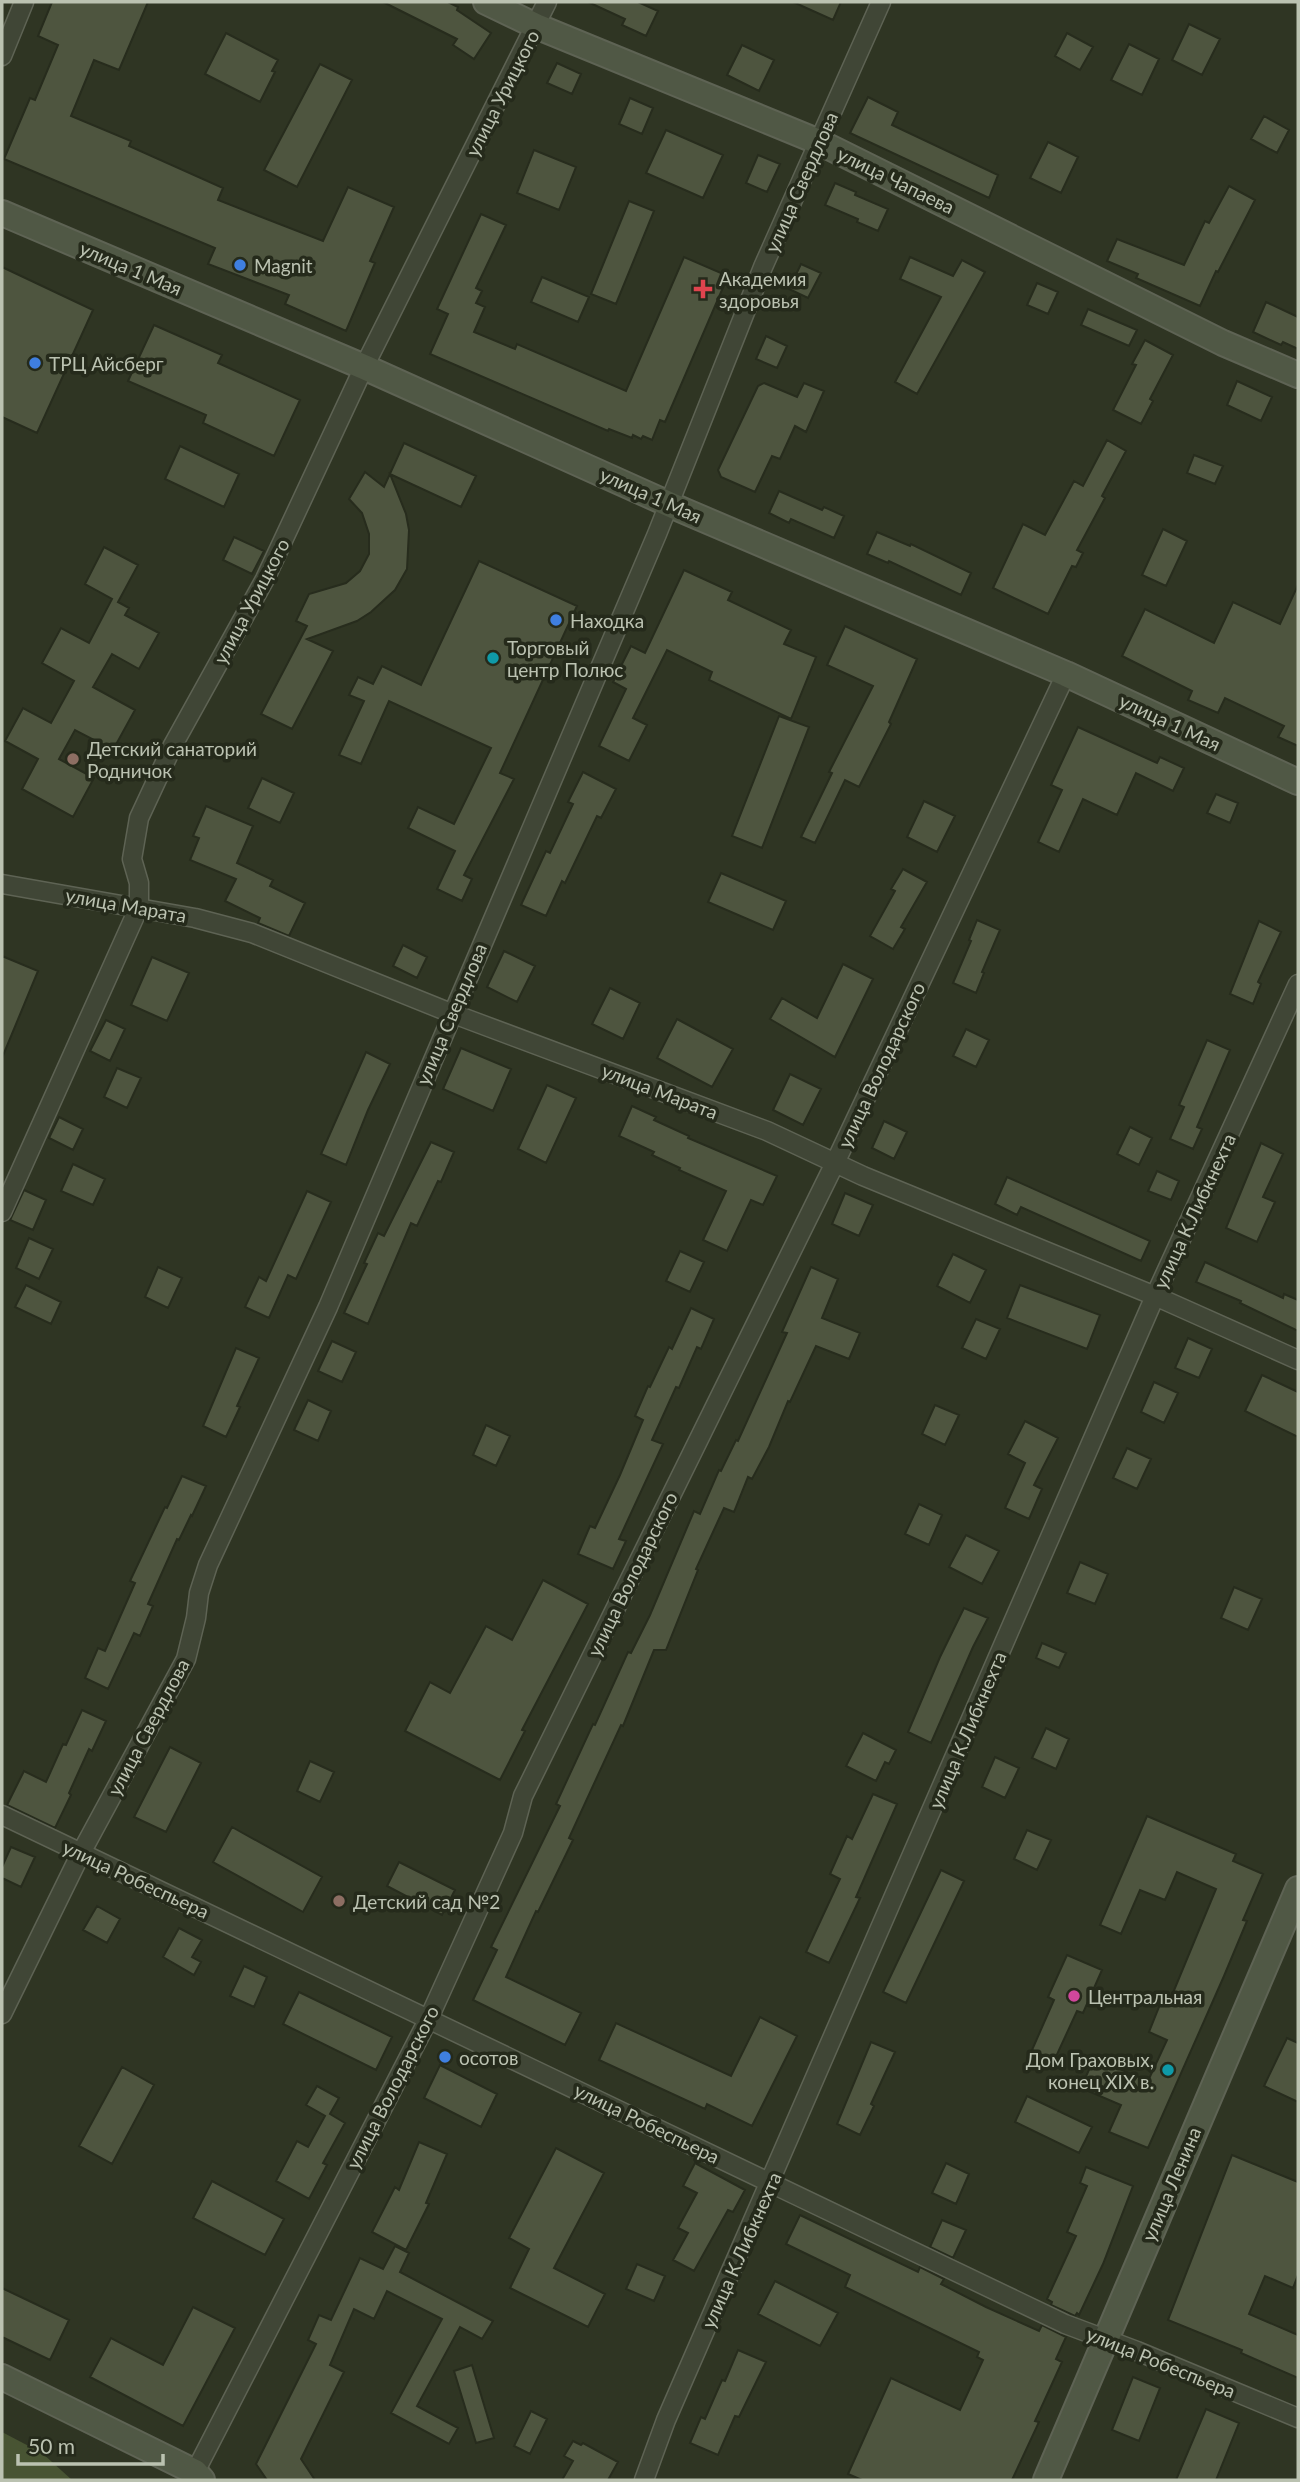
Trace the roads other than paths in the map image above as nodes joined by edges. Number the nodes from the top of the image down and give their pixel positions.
1 (24, 2) edge
2 (486, 2) edge
3 (547, 2) edge
4 (881, 2) edge
5 (536, 26) junction
6 (2, 55) edge
7 (819, 142) junction
8 (2, 213) edge
9 (364, 367) junction
10 (1298, 375) edge
11 (669, 504) junction
12 (1066, 674) junction
13 (1298, 782) edge
14 (2, 884) edge
15 (139, 907) junction
16 (1298, 984) edge
17 (452, 1013) junction
18 (835, 1163) junction
19 (2, 1212) edge
20 (1155, 1296) junction
21 (1298, 1360) edge
22 (2, 1815) edge
23 (81, 1853) junction
24 (1298, 1889) edge
25 (2, 2014) edge
26 (429, 2018) junction
27 (770, 2182) junction
28 (1106, 2340) junction
29 (2, 2377) edge
30 (1298, 2417) edge
31 (198, 2476) edge
32 (645, 2480) edge
33 (1046, 2480) edge

1 - 6 street
2 - 5 main road, улица Чапаева
3 - 5 street, улица Урицкого
4 - 7 street, улица Свердлова
5 - 7 main road, улица Чапаева
5 - 9 street, улица Урицкого
7 - 10 main road, улица Чапаева
7 - 11 street, улица Свердлова
8 - 9 main road, улица 1 Мая
9 - 11 main road, улица 1 Мая
9 - 15 street, улица Урицкого
11 - 12 main road, улица 1 Мая
11 - 17 street, улица Свердлова
12 - 13 main road, улица 1 Мая
12 - 18 street, улица Володарского
14 - 15 street, улица Марата
15 - 17 street, улица Марата
15 - 19 street, улица Урицкого
16 - 20 street, улица К.Либкнехта
17 - 18 street, улица Марата
17 - 23 street, улица Свердлова
18 - 20 street, улица Марата
18 - 26 street, улица Володарского
20 - 21 street, улица Марата
20 - 27 street, улица К.Либкнехта
22 - 23 street, улица Робеспьера
23 - 25 street, улица Свердлова
23 - 26 street, улица Робеспьера
24 - 28 main road, улица Ленина
26 - 27 street, улица Робеспьера
26 - 31 street, улица Володарского
27 - 28 street, улица Робеспьера
27 - 32 street, улица К.Либкнехта
28 - 30 street, улица Робеспьера
28 - 33 main road, улица Ленина
29 - 31 main road

